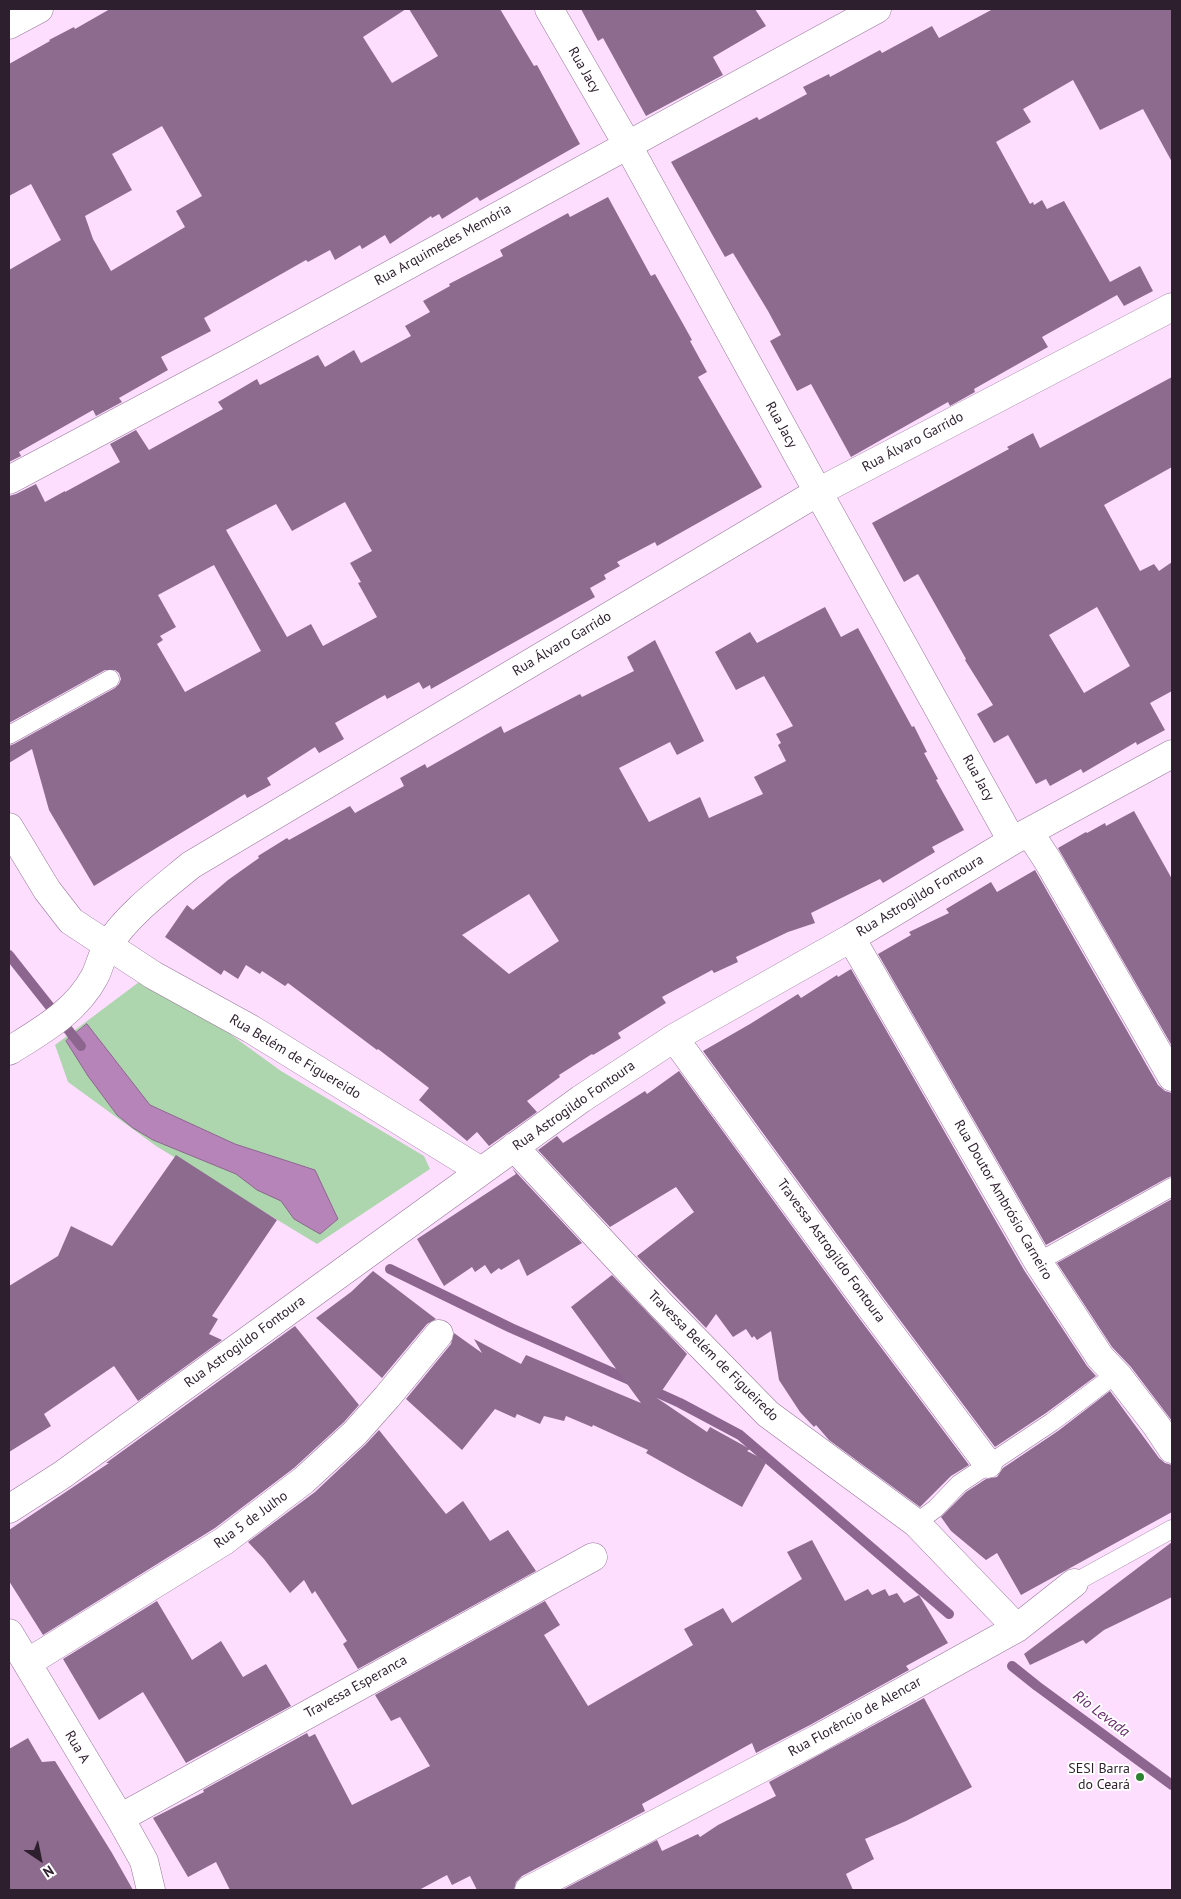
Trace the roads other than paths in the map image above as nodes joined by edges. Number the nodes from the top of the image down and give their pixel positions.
1 (39, 9) edge
2 (549, 9) edge
3 (877, 9) edge
4 (9, 25) edge
5 (627, 144) junction
6 (1172, 307) edge
7 (9, 480) edge
8 (818, 492) junction
9 (110, 679) dead end
10 (9, 735) edge
11 (1172, 754) edge
12 (9, 827) edge
13 (1021, 836) junction
14 (851, 938) junction
15 (108, 946) junction
16 (674, 1038) junction
17 (9, 1051) edge
18 (1172, 1078) edge
19 (514, 1148) junction
20 (481, 1171) junction
21 (1172, 1186) edge
22 (1038, 1262) junction
23 (439, 1334) dead end
24 (1116, 1374) junction
25 (1172, 1449) edge
26 (988, 1464) junction
27 (9, 1509) edge
28 (916, 1523) junction
29 (1172, 1529) edge
30 (593, 1557) dead end
31 (1074, 1583) joint
32 (1016, 1628) junction
33 (9, 1633) edge
34 (27, 1663) junction
35 (120, 1818) junction
36 (151, 1890) edge
37 (529, 1890) edge

1 - 4 street
2 - 5 street, Rua Jacy
3 - 5 street, Rua Arquimedes Memória
5 - 7 street, Rua Arquimedes Memória
5 - 8 street, Rua Jacy
6 - 8 street, Rua Álvaro Garrido
8 - 13 street, Rua Jacy
8 - 15 street, Rua Álvaro Garrido
9 - 10 lane
11 - 13 street, Rua Astrogildo Fontoura
12 - 15 street, Rua Belém de Figuereido
13 - 14 street, Rua Astrogildo Fontoura
13 - 18 street, Rua Jacy
14 - 16 street, Rua Astrogildo Fontoura
14 - 22 street, Rua Doutor Ambrósio Carneiro
15 - 17 street, Rua Álvaro Garrido
15 - 20 street, Rua Belém de Figuereido
16 - 19 street, Rua Astrogildo Fontoura
16 - 26 street, Travessa Astrogildo Fontoura
19 - 20 street, Rua Astrogildo Fontoura
19 - 28 street, Travessa Belém de Figueiredo
20 - 27 street, Rua Astrogildo Fontoura
21 - 22 lane
22 - 24 street, Rua Doutor Ambrósio Carneiro
23 - 34 street, Rua 5 de Julho
24 - 25 street, Rua Doutor Ambrósio Carneiro
24 - 26 lane
26 - 28 lane
28 - 32 street, Travessa Belém de Figueiredo
29 - 31 lane, Rua Florêncio de Alencar
30 - 35 street, Travessa Esperanca
31 - 32 street, Rua Florêncio de Alencar
32 - 37 street, Rua Florêncio de Alencar
33 - 34 street, Rua A
34 - 35 street, Rua A
35 - 36 street, Rua A

